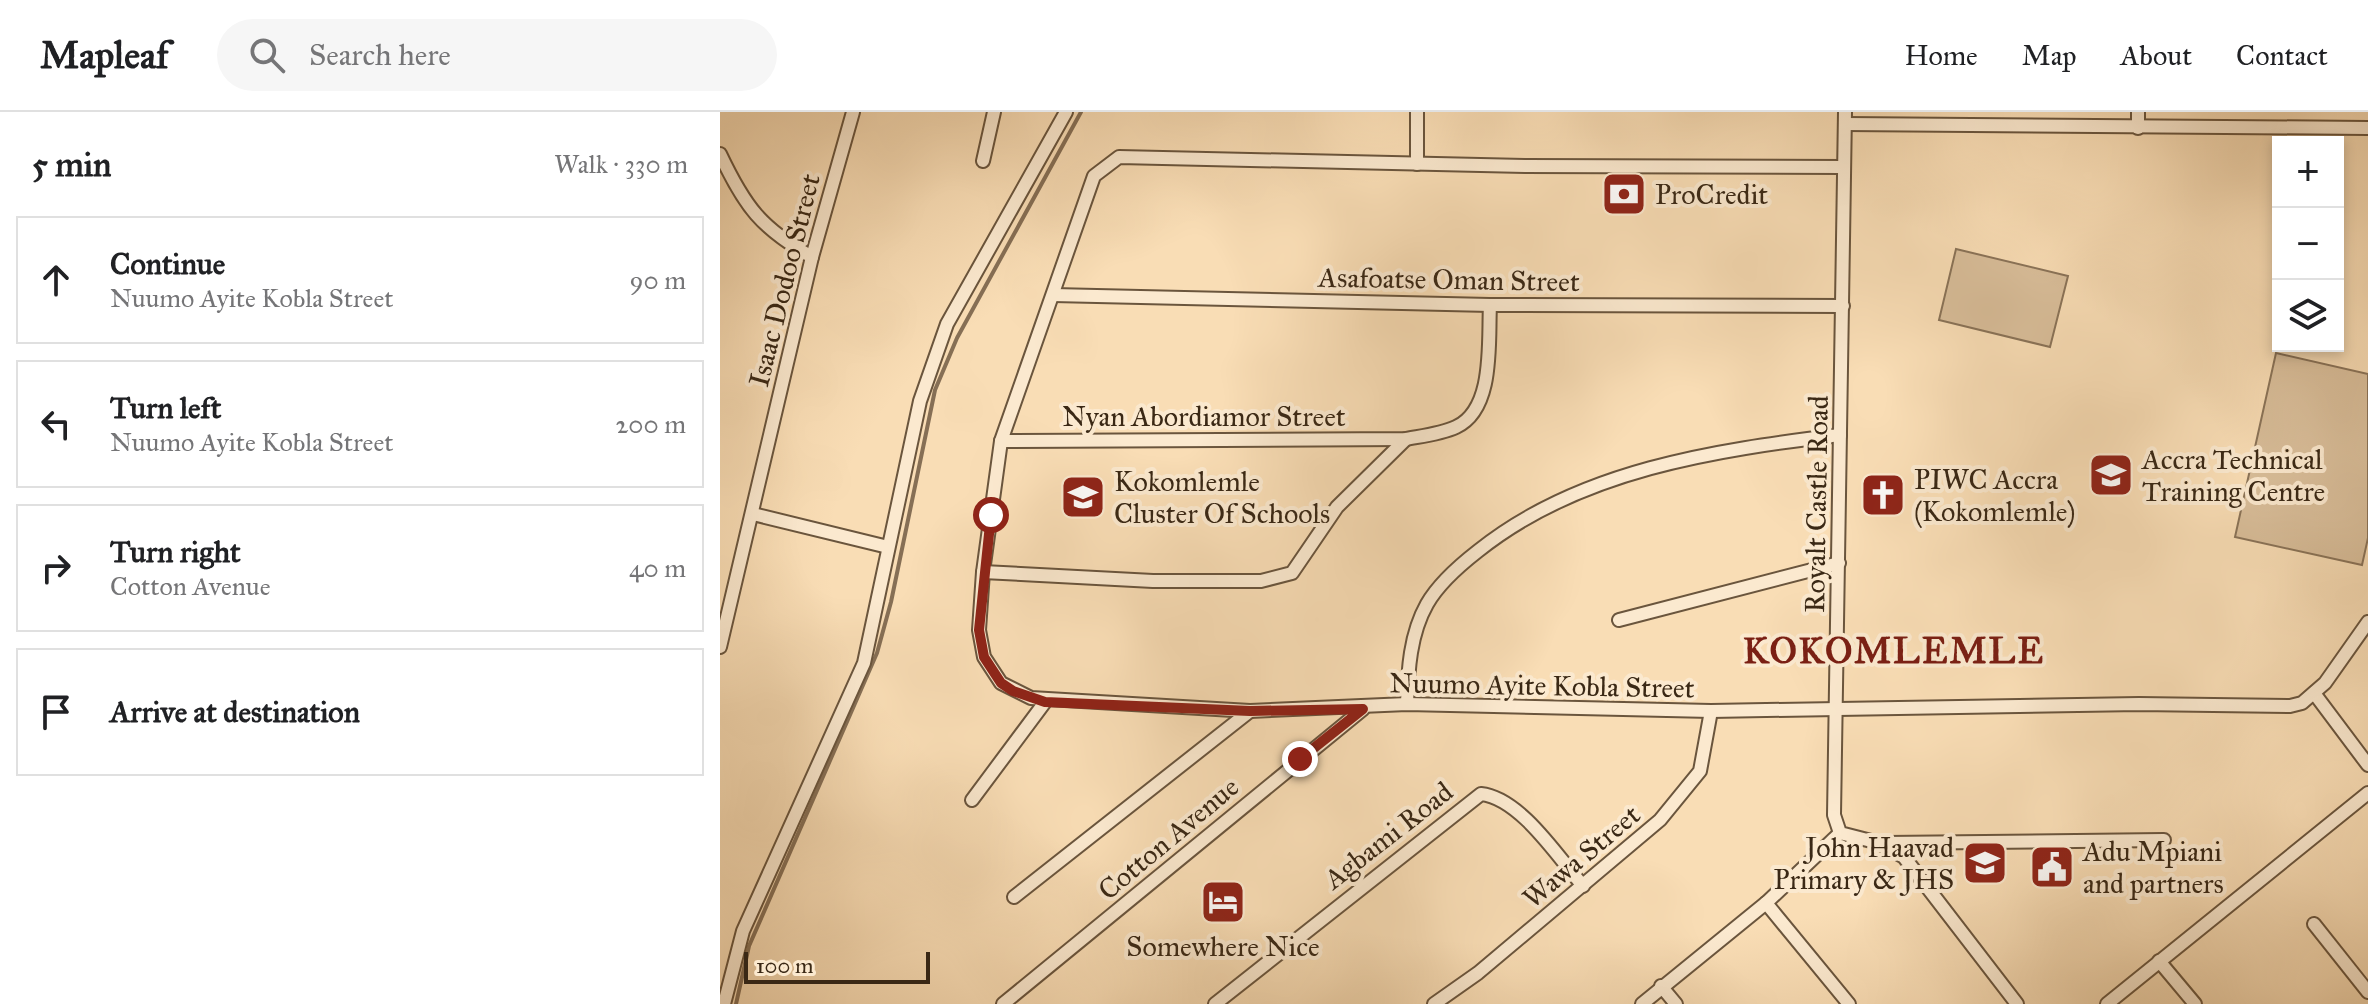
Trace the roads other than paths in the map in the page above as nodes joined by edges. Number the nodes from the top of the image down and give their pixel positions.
1 (853, 112) edge
2 (994, 112) edge
3 (1066, 112) edge
4 (1417, 112) edge
5 (2005, 112) edge
6 (2138, 112) edge
7 (1845, 118) edge
8 (2005, 127) junction
9 (2138, 128) junction
10 (2368, 128) edge
11 (720, 154) edge
12 (983, 161) dead end
13 (1417, 164) junction
14 (1843, 167) junction
15 (812, 257) junction
16 (1053, 295) junction
17 (1490, 305) junction
18 (1843, 306) junction
19 (1840, 435) junction
20 (1406, 439) junction
21 (1001, 441) junction
22 (753, 514) junction
23 (888, 547) junction
24 (1839, 563) junction
25 (983, 572) junction
26 (1619, 620) dead end
27 (2368, 622) edge
28 (720, 647) edge
29 (2314, 693) junction
30 (1045, 702) junction
31 (1407, 704) junction
32 (1363, 709) junction
33 (1250, 711) junction
34 (1711, 711) junction
35 (1837, 711) junction
36 (2368, 765) edge
37 (2368, 793) edge
38 (972, 800) dead end
39 (1840, 833) junction
40 (2164, 840) dead end
41 (1879, 843) junction
42 (1583, 886) junction
43 (1014, 897) dead end
44 (1766, 903) junction
45 (2314, 924) dead end
46 (2159, 961) junction
47 (1661, 986) junction
48 (2368, 992) edge
49 (724, 1004) edge
50 (1003, 1004) edge
51 (1215, 1004) edge
52 (1434, 1004) edge
53 (1642, 1004) edge
54 (1676, 1004) edge
55 (1849, 1004) edge
56 (2017, 1004) edge
57 (2107, 1004) edge
58 (2195, 1004) edge

1 - 15 street, Isaac Dodoo Street
2 - 12 street
3 - 23 street
4 - 13 street
5 - 8 street
6 - 9 street
7 - 8 street
7 - 14 street, Royalt Castle Road
8 - 9 street
9 - 10 street
11 - 15 street
13 - 14 street
13 - 16 street, Nuumo Ayite Kobla Street
14 - 18 street, Royalt Castle Road
15 - 22 street, Isaac Dodoo Street
16 - 17 street, Asafoatse Oman Street
16 - 21 street, Nuumo Ayite Kobla Street
17 - 18 street, Asafoatse Oman Street
17 - 20 street, Nyan Abordiamor Street
18 - 19 street, Royalt Castle Road
19 - 24 street, Royalt Castle Road
19 - 31 street
20 - 21 street, Nyan Abordiamor Street
20 - 25 street
21 - 25 street, Nuumo Ayite Kobla Street
22 - 23 street
22 - 28 street, Isaac Dodoo Street
23 - 49 street
24 - 26 street
24 - 35 street, Royalt Castle Road
25 - 30 street, Nuumo Ayite Kobla Street
27 - 29 street
29 - 35 street, Nuumo Ayite Kobla Street
29 - 36 street
30 - 33 street, Nuumo Ayite Kobla Street
30 - 38 street
31 - 32 street, Nuumo Ayite Kobla Street
31 - 34 street, Nuumo Ayite Kobla Street
32 - 33 street, Nuumo Ayite Kobla Street
32 - 50 street, Cotton Avenue
33 - 43 street
34 - 35 street, Nuumo Ayite Kobla Street
34 - 42 street, Wawa Street
35 - 39 street, Royalt Castle Road
37 - 46 street
39 - 41 street
39 - 44 street
40 - 41 street
41 - 56 street
42 - 51 street, Agbami Road
42 - 52 street, Wawa Street
44 - 47 street
44 - 55 street
45 - 48 street
46 - 57 street
46 - 58 street
47 - 53 street
47 - 54 street

